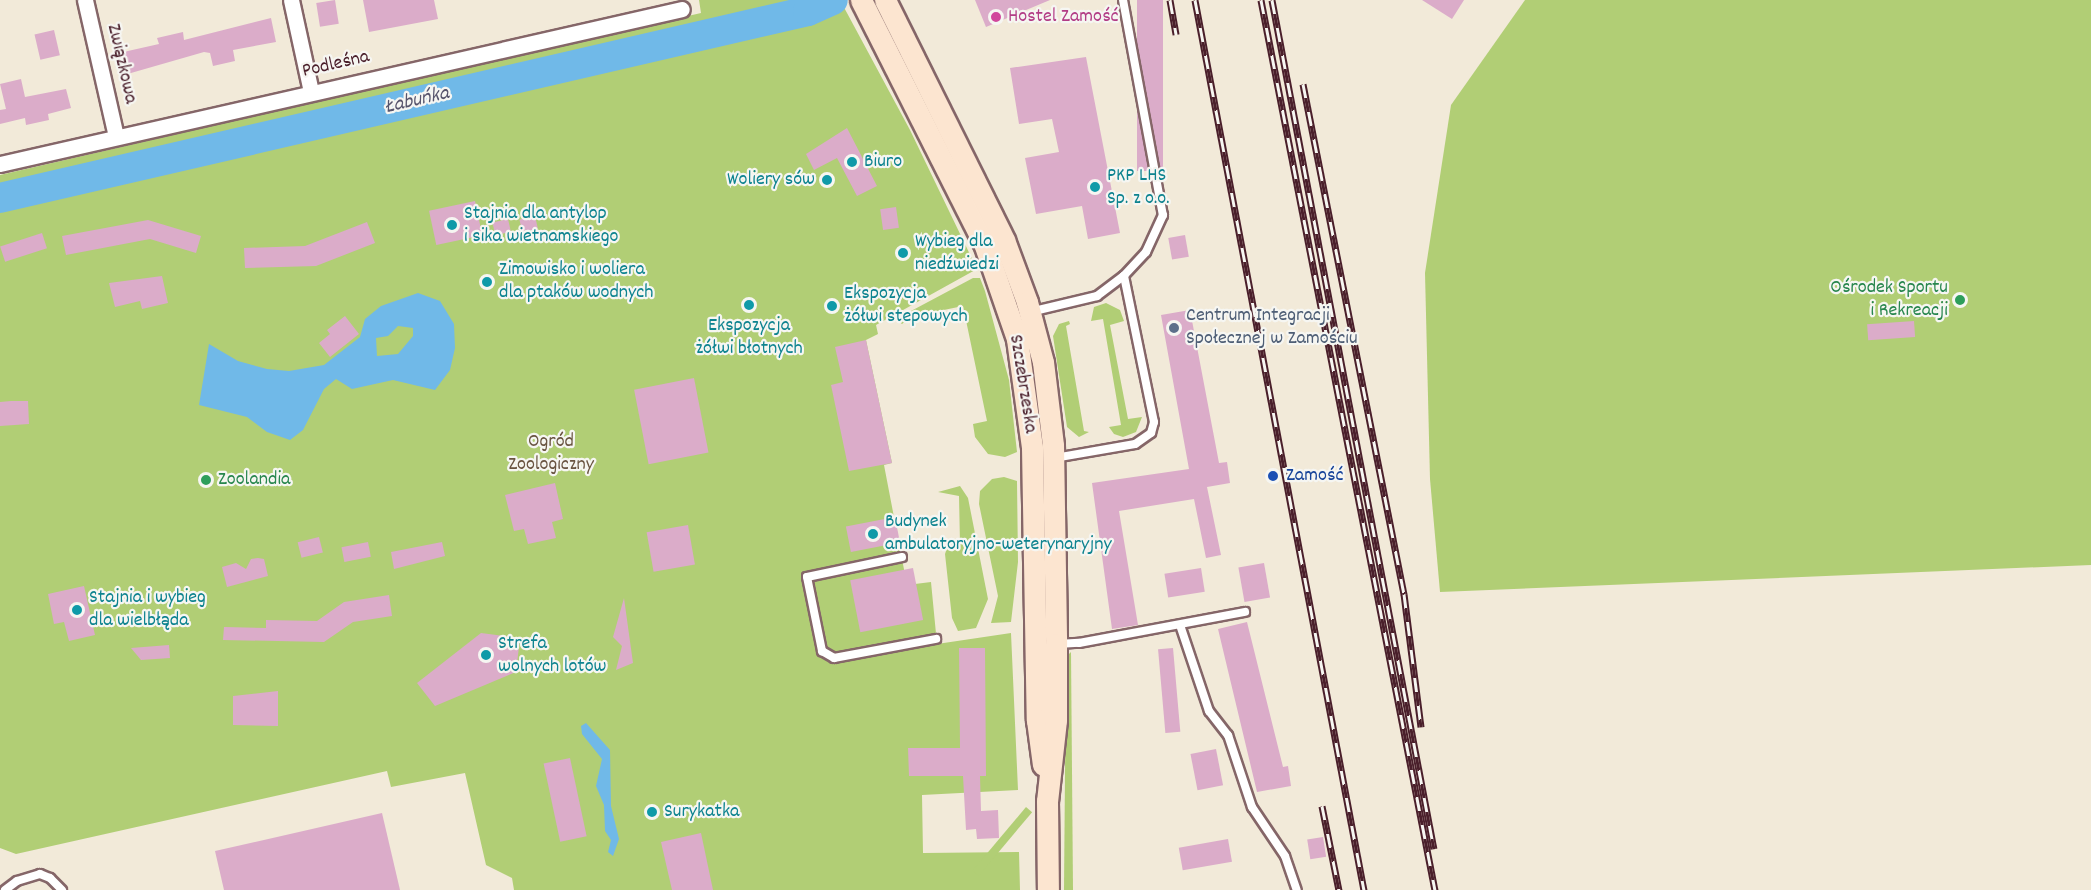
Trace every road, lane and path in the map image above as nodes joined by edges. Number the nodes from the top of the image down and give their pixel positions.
1 (85, 0) edge
2 (291, 0) edge
3 (861, 0) edge
4 (1123, 0) edge
5 (889, 8) edge
6 (682, 9) dead end
7 (311, 92) junction
8 (116, 137) junction
9 (0, 164) edge
10 (1124, 276) junction
11 (1020, 314) junction
12 (1043, 460) junction
13 (903, 556) dead end
14 (1245, 612) dead end
15 (1180, 625) junction
16 (936, 639) dead end
17 (1056, 644) junction
18 (1047, 801) junction
19 (5, 890) edge
20 (62, 890) edge
21 (1048, 890) edge
22 (1297, 890) edge

1 - 8 street, Związkowa
2 - 7 street
3 - 11 street, Szczebrzeska
4 - 10 lane
5 - 11 street, Szczebrzeska
6 - 7 street, Podleśna
7 - 8 street, Podleśna
8 - 9 street, Podleśna
10 - 11 lane
10 - 12 lane
11 - 12 street, Szczebrzeska
12 - 17 street, Szczebrzeska
12 - 18 street, Szczebrzeska
13 - 16 lane
14 - 15 lane
15 - 17 lane
15 - 22 lane
17 - 18 street, Szczebrzeska
18 - 21 street, Szczebrzeska
19 - 20 lane

